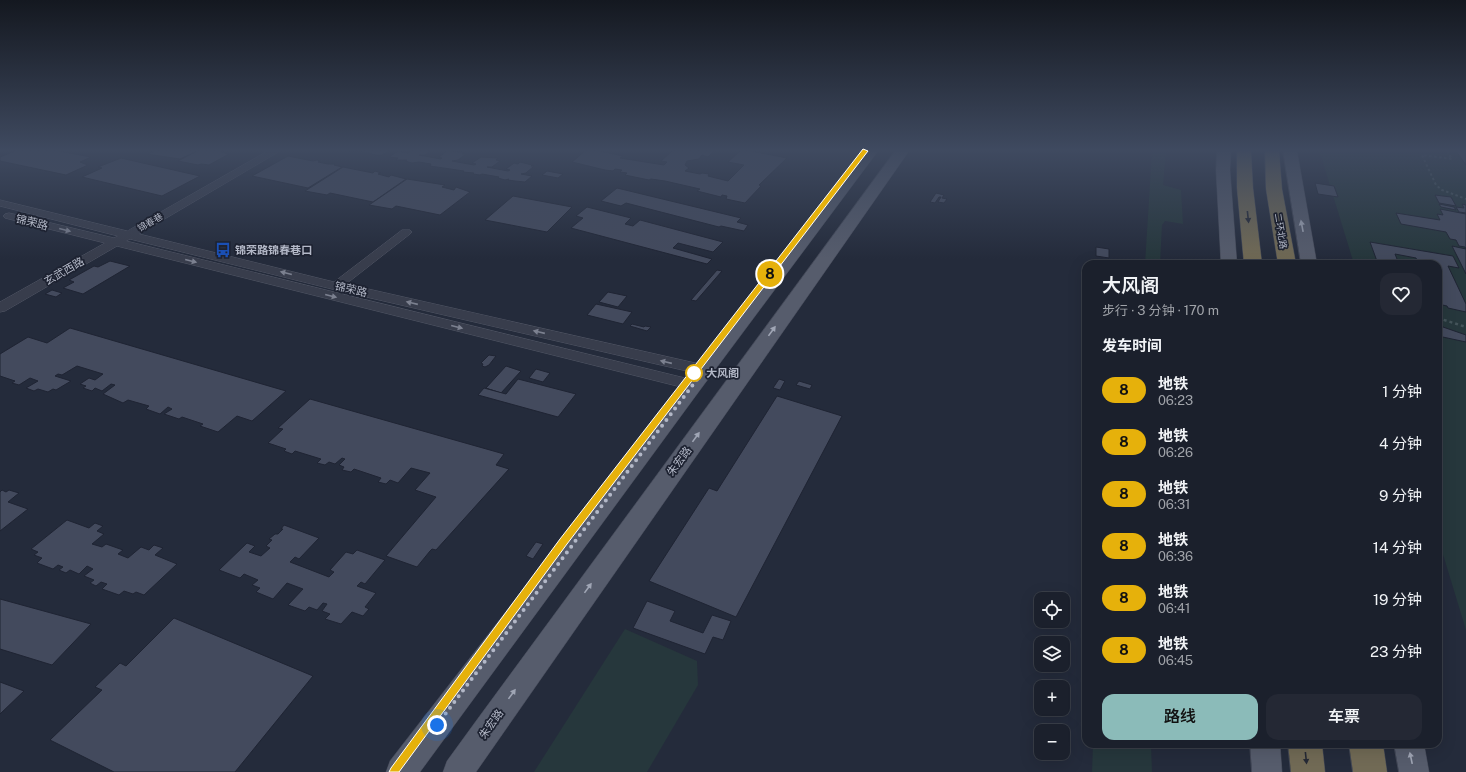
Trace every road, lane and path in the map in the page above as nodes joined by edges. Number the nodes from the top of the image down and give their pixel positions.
1 (211, 187) edge
2 (843, 187) edge
3 (875, 187) edge
4 (1224, 187) edge
5 (1245, 187) edge
6 (1274, 187) edge
7 (1296, 187) edge
8 (1438, 187) edge
9 (1466, 199) edge
10 (0, 203) edge
11 (0, 214) edge
12 (406, 232) dead end
13 (129, 235) junction
14 (115, 242) junction
15 (1229, 260) edge
16 (1253, 260) edge
17 (1286, 260) edge
18 (1309, 260) edge
19 (336, 286) junction
20 (0, 308) edge
21 (1442, 319) edge
22 (1466, 327) edge
23 (698, 377) junction
24 (1265, 748) edge
25 (1305, 748) edge
26 (1367, 748) edge
27 (1409, 748) edge
28 (401, 772) edge
29 (458, 772) edge
30 (1267, 772) edge
31 (1308, 772) edge
32 (1370, 772) edge
33 (1414, 772) edge

1 - 13 street, 锦春巷
2 - 23 main road
29 -> 3 main road, 朱宏路
4 - 15 main road
5 -> 16 highway
6 - 17 highway, 二环北路
18 -> 7 main road
8 - 9 path
10 - 13 street, 锦荣路
11 -> 14 street, 锦荣路
12 - 19 street
13 - 14 street, 玄武西路
19 -> 13 street, 锦荣路
14 - 20 street, 玄武西路
14 -> 23 street, 锦荣路
23 -> 19 street, 锦荣路
21 - 22 path
23 - 28 main road
24 - 30 main road
25 -> 31 highway
26 - 32 highway
33 -> 27 main road

